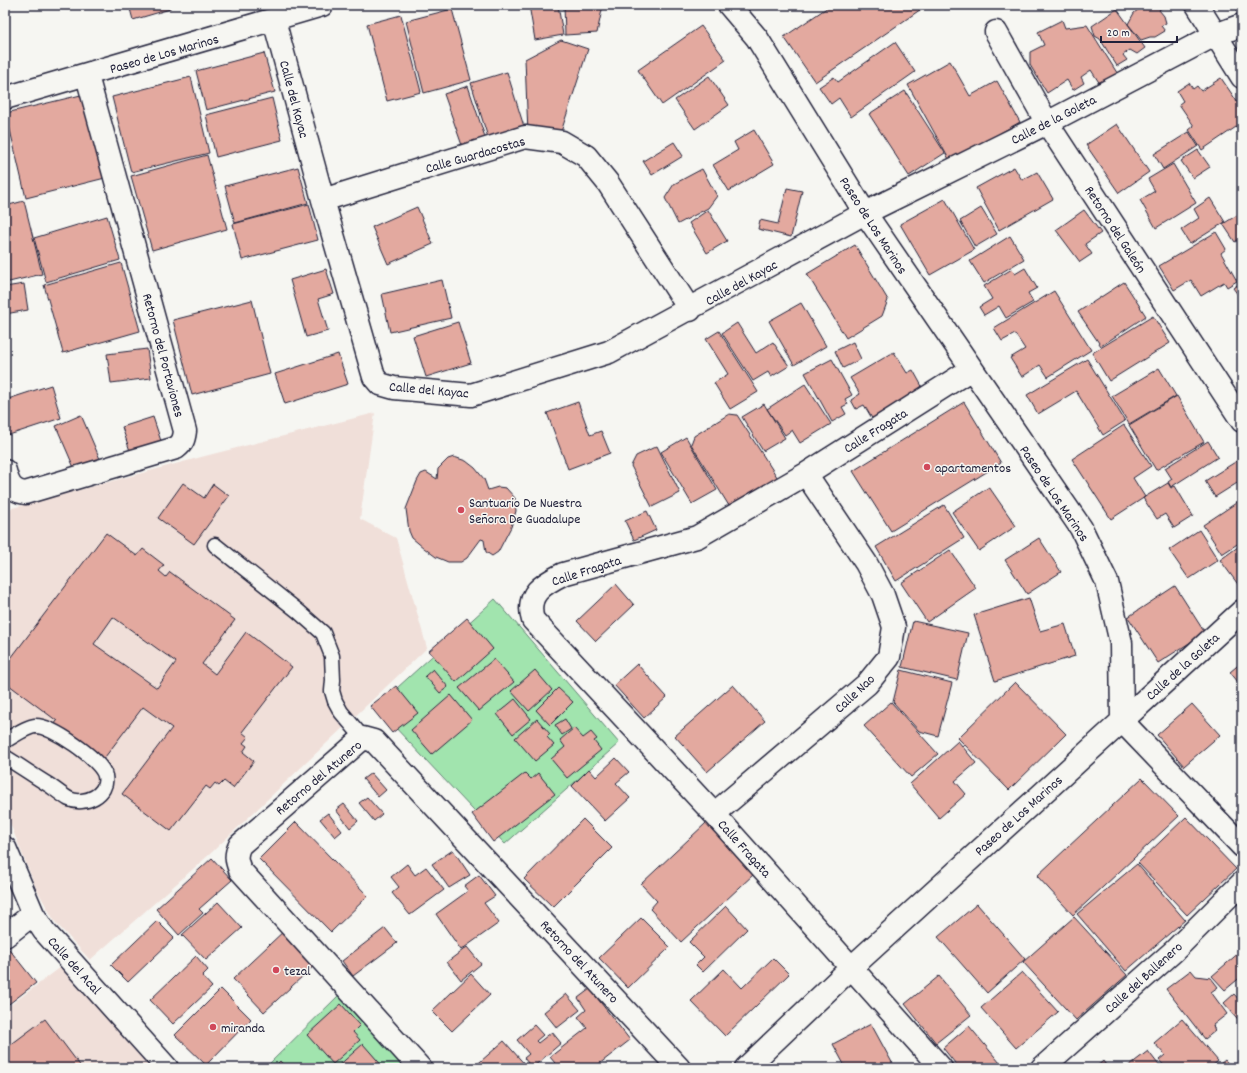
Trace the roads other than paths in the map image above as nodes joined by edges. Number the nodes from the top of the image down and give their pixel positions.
1 (322, 5) edge
2 (729, 5) edge
3 (1197, 5) edge
4 (274, 20) junction
5 (1242, 25) edge
6 (996, 32) dead end
7 (1215, 35) junction
8 (87, 76) junction
9 (1242, 77) edge
10 (5, 98) edge
11 (1047, 123) junction
12 (323, 200) junction
13 (865, 214) junction
14 (690, 310) junction
15 (970, 370) junction
16 (1242, 421) edge
17 (5, 471) edge
18 (806, 474) junction
19 (215, 545) dead end
20 (1242, 611) edge
21 (1122, 721) junction
22 (363, 738) junction
23 (5, 741) edge
24 (5, 757) edge
25 (714, 814) junction
26 (1242, 846) edge
27 (5, 848) edge
28 (1242, 882) edge
29 (33, 914) junction
30 (5, 936) edge
31 (852, 967) junction
32 (167, 1068) edge
33 (420, 1068) edge
34 (680, 1068) edge
35 (746, 1068) edge
36 (941, 1068) edge
37 (1042, 1068) edge

1 - 4 street, Paseo de Los Marinos
2 - 13 street, Paseo de Los Marinos
3 - 7 street
4 - 8 street, Paseo de Los Marinos
4 - 12 street, Calle del Kayac
5 - 7 street, Calle de la Goleta
6 - 11 street, Retorno del Galeón
7 - 9 street
7 - 11 street, Calle de la Goleta
8 - 10 street, Paseo de Los Marinos
8 - 17 street, Retorno del Portaviones
11 - 13 street, Calle de la Goleta
11 - 16 street, Retorno del Galeón
12 - 14 street, Calle Guardacostas
12 - 14 street, Calle del Kayac
13 - 14 street, Calle del Kayac
13 - 15 street, Paseo de Los Marinos
15 - 18 street, Calle Fragata
15 - 21 street, Paseo de Los Marinos
18 - 25 street, Calle Nao
18 - 25 street, Calle Fragata
19 - 22 lane
20 - 21 street, Calle de la Goleta
21 - 26 street
21 - 31 street, Paseo de Los Marinos
22 - 33 street, Retorno del Atunero
22 - 34 street, Retorno del Atunero
23 - 24 lane
25 - 31 street, Calle Fragata
27 - 29 street, Calle del Acal
28 - 37 street, Calle del Ballenero
29 - 30 street
29 - 32 street, Calle del Acal
31 - 35 street, Paseo de Los Marinos
31 - 36 street, Calle Fragata

